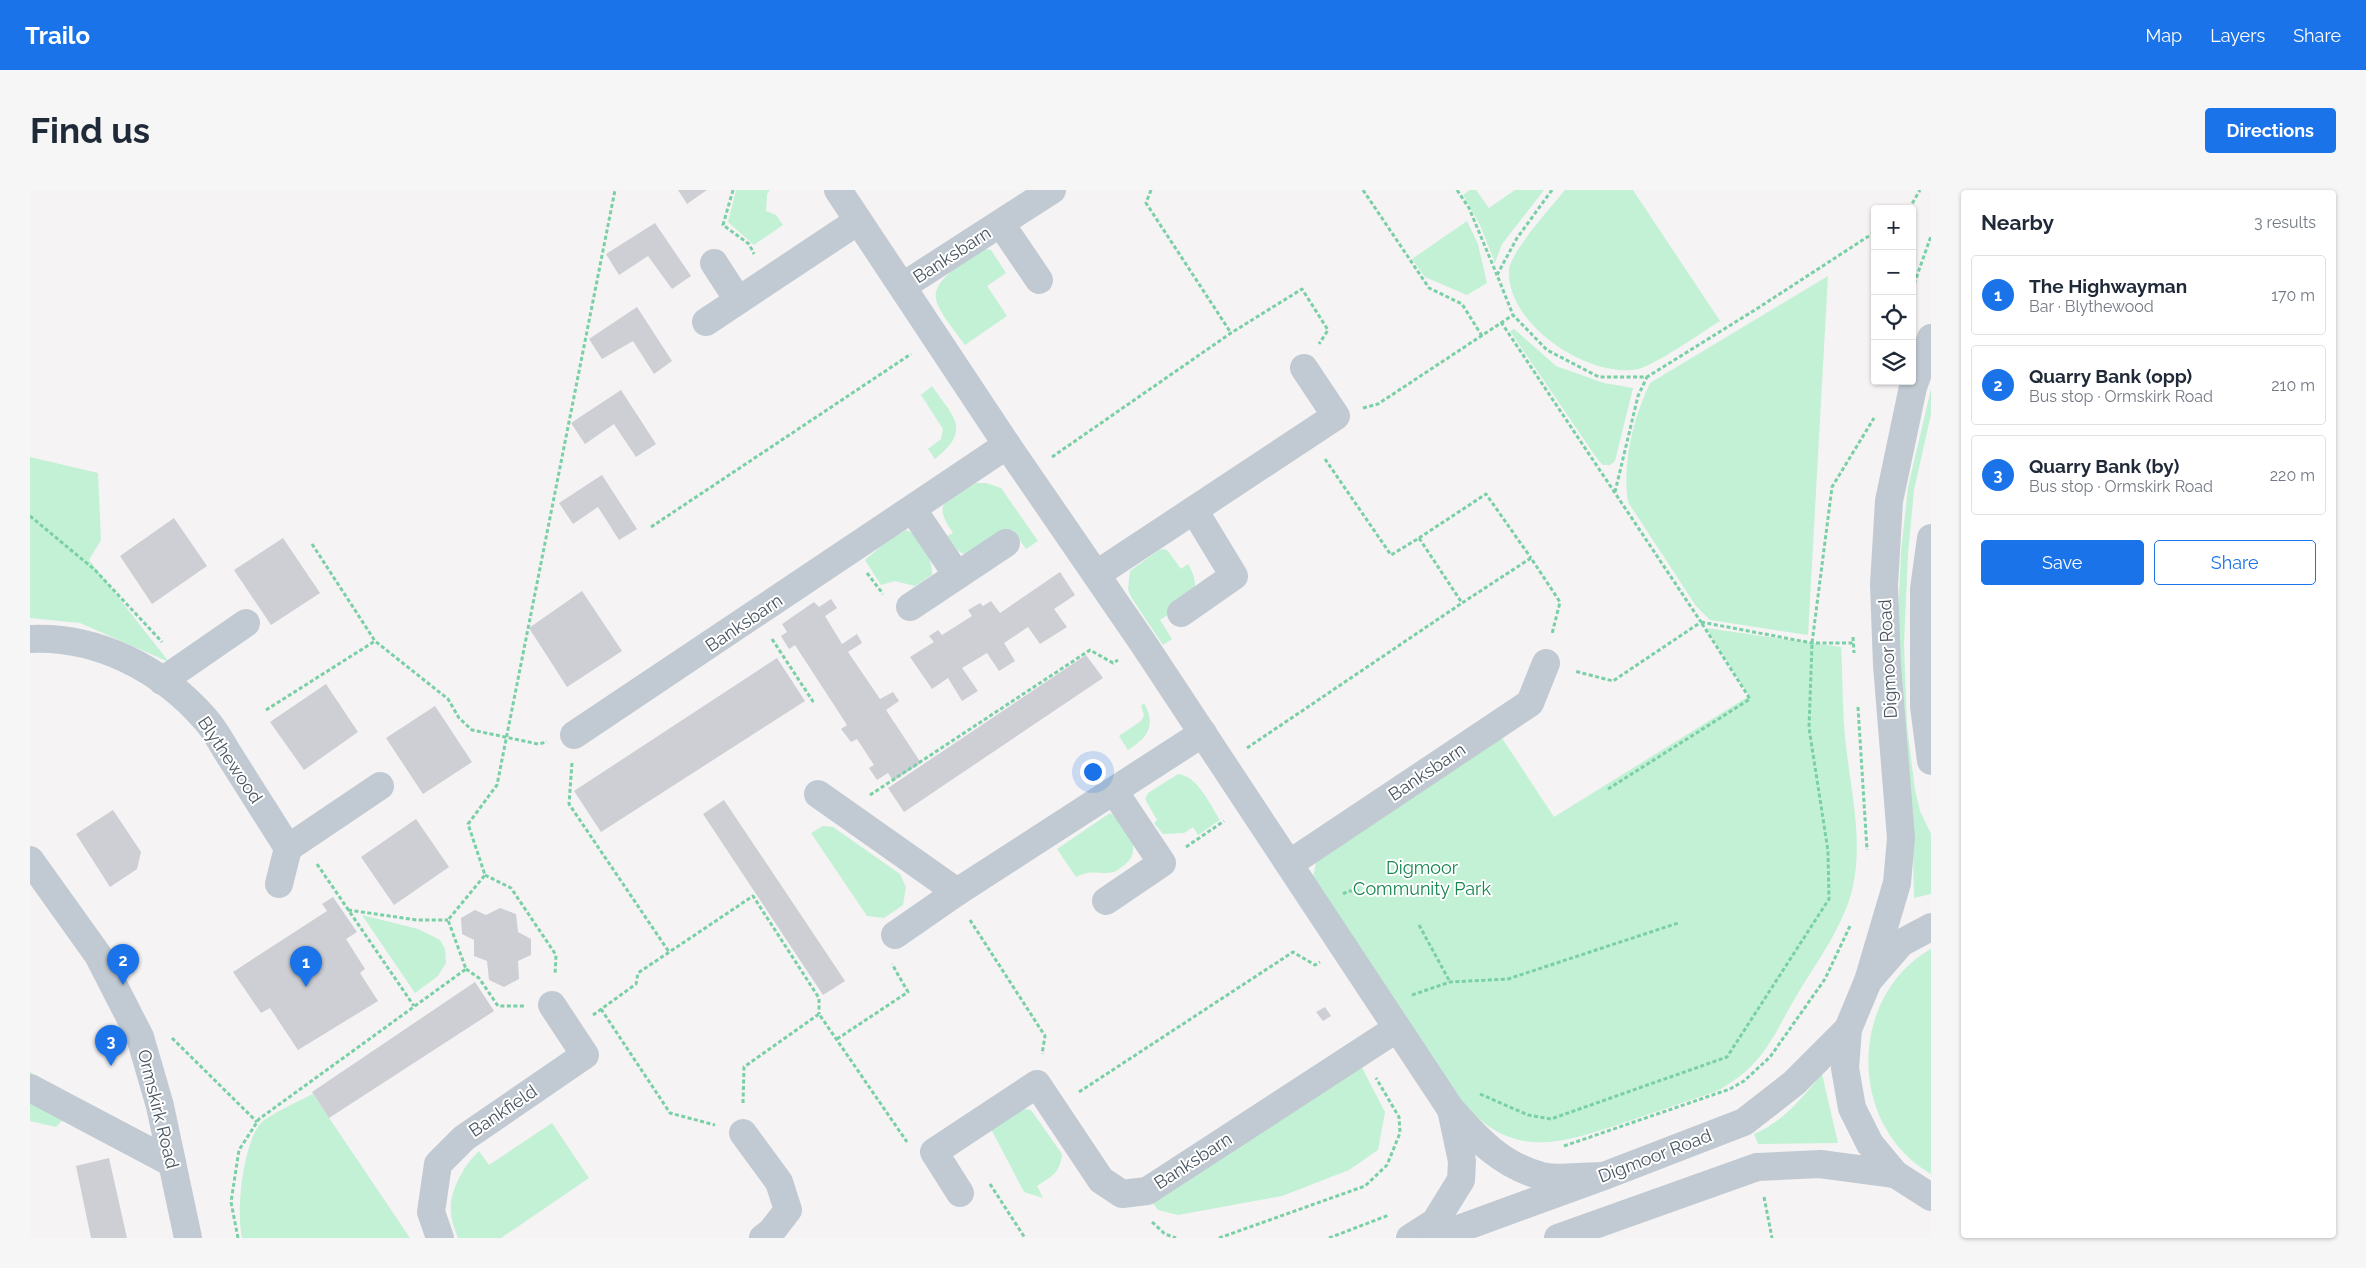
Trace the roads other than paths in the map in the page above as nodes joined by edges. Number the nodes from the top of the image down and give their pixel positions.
1 (838, 190) edge
2 (1052, 190) edge
3 (858, 221) junction
4 (1001, 224) junction
5 (714, 263) dead end
6 (1038, 280) dead end
7 (903, 286) junction
8 (738, 300) junction
9 (706, 322) dead end
10 (1931, 338) edge
11 (1304, 368) road end
12 (1007, 446) junction
13 (913, 510) junction
14 (1194, 510) junction
15 (1931, 538) edge
16 (1006, 543) dead end
17 (1097, 574) junction
18 (957, 576) junction
19 (910, 608) road end
20 (1181, 614) dead end
21 (246, 623) dead end
22 (30, 639) edge
23 (1546, 663) road end
24 (162, 682) junction
25 (1203, 733) junction
26 (574, 736) road end
27 (1931, 761) edge
28 (380, 786) dead end
29 (1114, 791) junction
30 (818, 794) dead end
31 (294, 844) junction
32 (30, 860) edge
33 (1289, 864) junction
34 (279, 884) dead end
35 (957, 892) junction
36 (1106, 901) dead end
37 (1931, 926) edge
38 (895, 935) road end
39 (1868, 982) junction
40 (552, 1005) road end
41 (1396, 1029) junction
42 (1848, 1029) junction
43 (30, 1088) edge
44 (1450, 1108) junction
45 (743, 1133) road end
46 (172, 1163) junction
47 (1896, 1174) junction
48 (1604, 1176) junction
49 (960, 1193) dead end
50 (1931, 1197) edge
51 (188, 1238) edge
52 (440, 1238) edge
53 (763, 1238) edge
54 (1410, 1238) edge
55 (1434, 1238) edge
56 (1558, 1238) edge

1 - 3 street, Banksbarn
2 - 4 street, Banksbarn
3 - 7 street, Banksbarn
3 - 8 street
4 - 6 street, Banksbarn
4 - 7 street, Banksbarn
5 - 8 street
7 - 12 street, Banksbarn
8 - 9 street
10 - 39 street, Digmoor Road
11 - 14 street
12 - 13 street, Banksbarn
12 - 17 street, Banksbarn
13 - 18 street
13 - 26 street, Banksbarn
14 - 17 street
14 - 20 street
15 - 27 street, Digmoor Road
16 - 18 street
17 - 25 street, Banksbarn
18 - 19 street
21 - 24 street
22 - 24 street, Blythewood
23 - 33 street, Banksbarn
24 - 31 street, Blythewood
25 - 29 street
25 - 33 street, Banksbarn
28 - 31 street
29 - 35 street
29 - 36 street
30 - 35 street
31 - 34 street
32 - 46 street, Ormskirk Road
33 - 41 street, Banksbarn
35 - 38 street
37 - 39 street
39 - 42 street
40 - 52 street, Bankfield
41 - 44 street, Banksbarn
41 - 49 street, Banksbarn
42 - 47 street
42 - 48 street, Digmoor Road
43 - 46 street
44 - 48 street, Banksbarn
44 - 54 street, Banksbarn
45 - 53 street
46 - 51 street, Ormskirk Road
47 - 50 street
47 - 56 street
48 - 55 street, Digmoor Road

